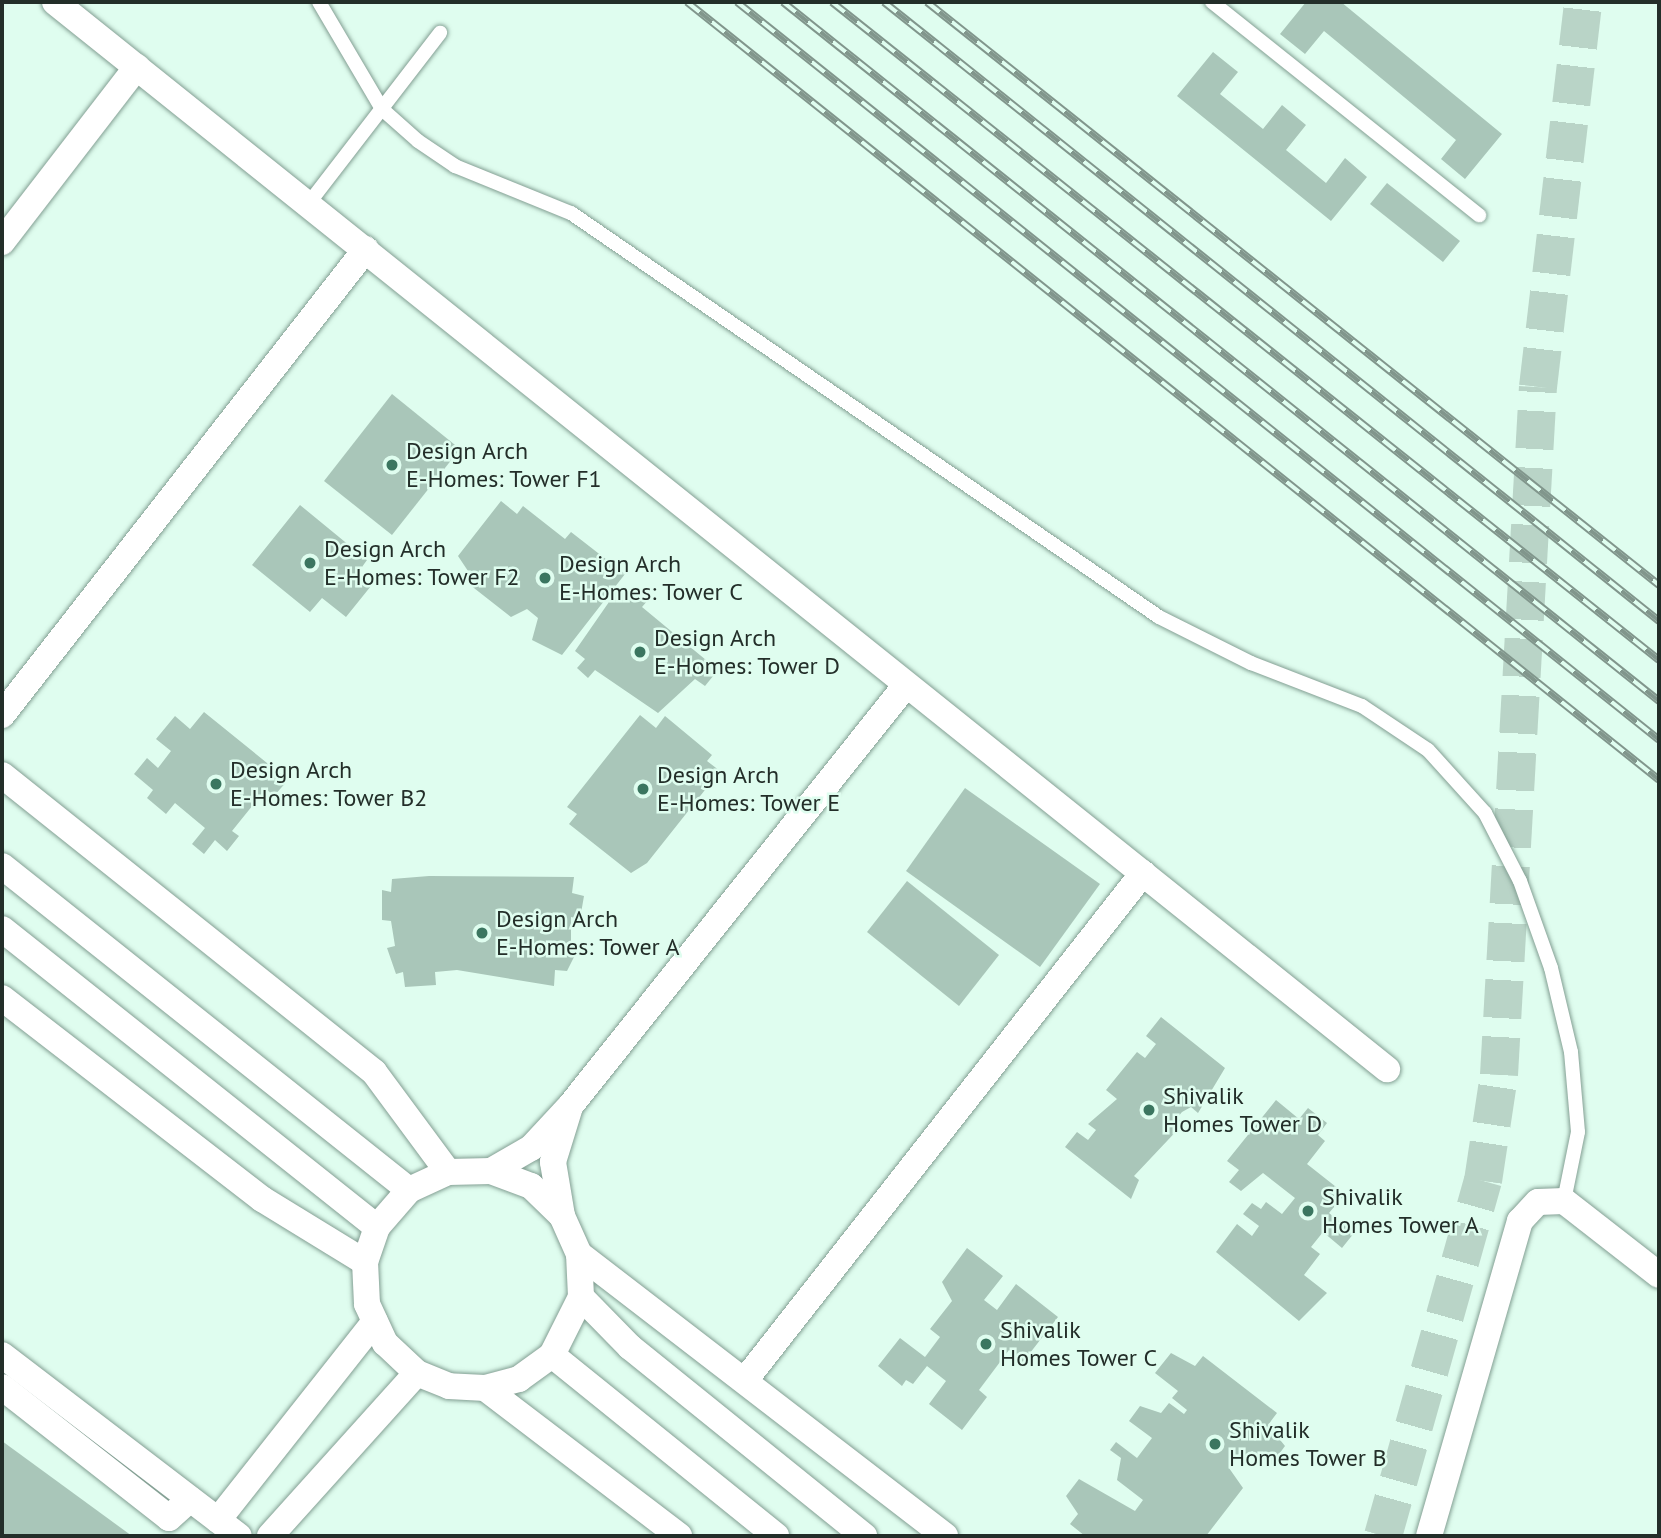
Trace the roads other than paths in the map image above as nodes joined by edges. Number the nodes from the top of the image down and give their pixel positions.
1 (55, 2) edge
2 (319, 2) edge
3 (1212, 2) edge
4 (440, 33) dead end
5 (137, 67) junction
6 (382, 109) junction
7 (309, 203) junction
8 (1479, 215) dead end
9 (2, 242) edge
10 (366, 249) junction
11 (906, 685) junction
12 (2, 715) edge
13 (2, 775) edge
14 (2, 866) edge
15 (1143, 873) junction
16 (2, 929) edge
17 (2, 998) edge
18 (1387, 1069) dead end
19 (571, 1105) junction
20 (491, 1171) junction
21 (448, 1172) junction
22 (410, 1190) junction
23 (1564, 1201) junction
24 (562, 1216) junction
25 (377, 1227) junction
26 (579, 1254) junction
27 (365, 1262) junction
28 (1659, 1275) edge
29 (581, 1297) junction
30 (374, 1321) junction
31 (2, 1355) edge
32 (552, 1355) junction
33 (416, 1373) junction
34 (746, 1379) junction
35 (2, 1387) edge
36 (485, 1388) junction
37 (190, 1499) junction
38 (218, 1520) junction
39 (239, 1536) edge
40 (270, 1536) edge
41 (679, 1536) edge
42 (776, 1536) edge
43 (864, 1536) edge
44 (946, 1536) edge
45 (1429, 1536) edge

1 - 5 street
2 - 6 lane
3 - 8 lane
4 - 6 lane
5 - 7 street
5 - 9 street
6 - 7 lane
6 - 23 lane
7 - 10 street
10 - 11 street
10 - 12 street
11 - 15 street
11 - 19 street
13 - 21 street
14 - 22 street
15 - 18 street
15 - 34 street
16 - 25 street
17 - 27 street
19 - 20 street
19 - 24 street
20 - 21 street
20 - 24 street
21 - 22 street
22 - 25 street
23 - 28 street
23 - 45 street
24 - 26 street
25 - 27 street
26 - 29 street
26 - 34 street
27 - 30 street
29 - 32 street
29 - 43 street
30 - 33 street
30 - 38 street
31 - 37 street
32 - 36 street
32 - 42 street
33 - 36 street
33 - 40 street
34 - 44 street
35 - 37 street
36 - 41 street
37 - 38 street
38 - 39 street

